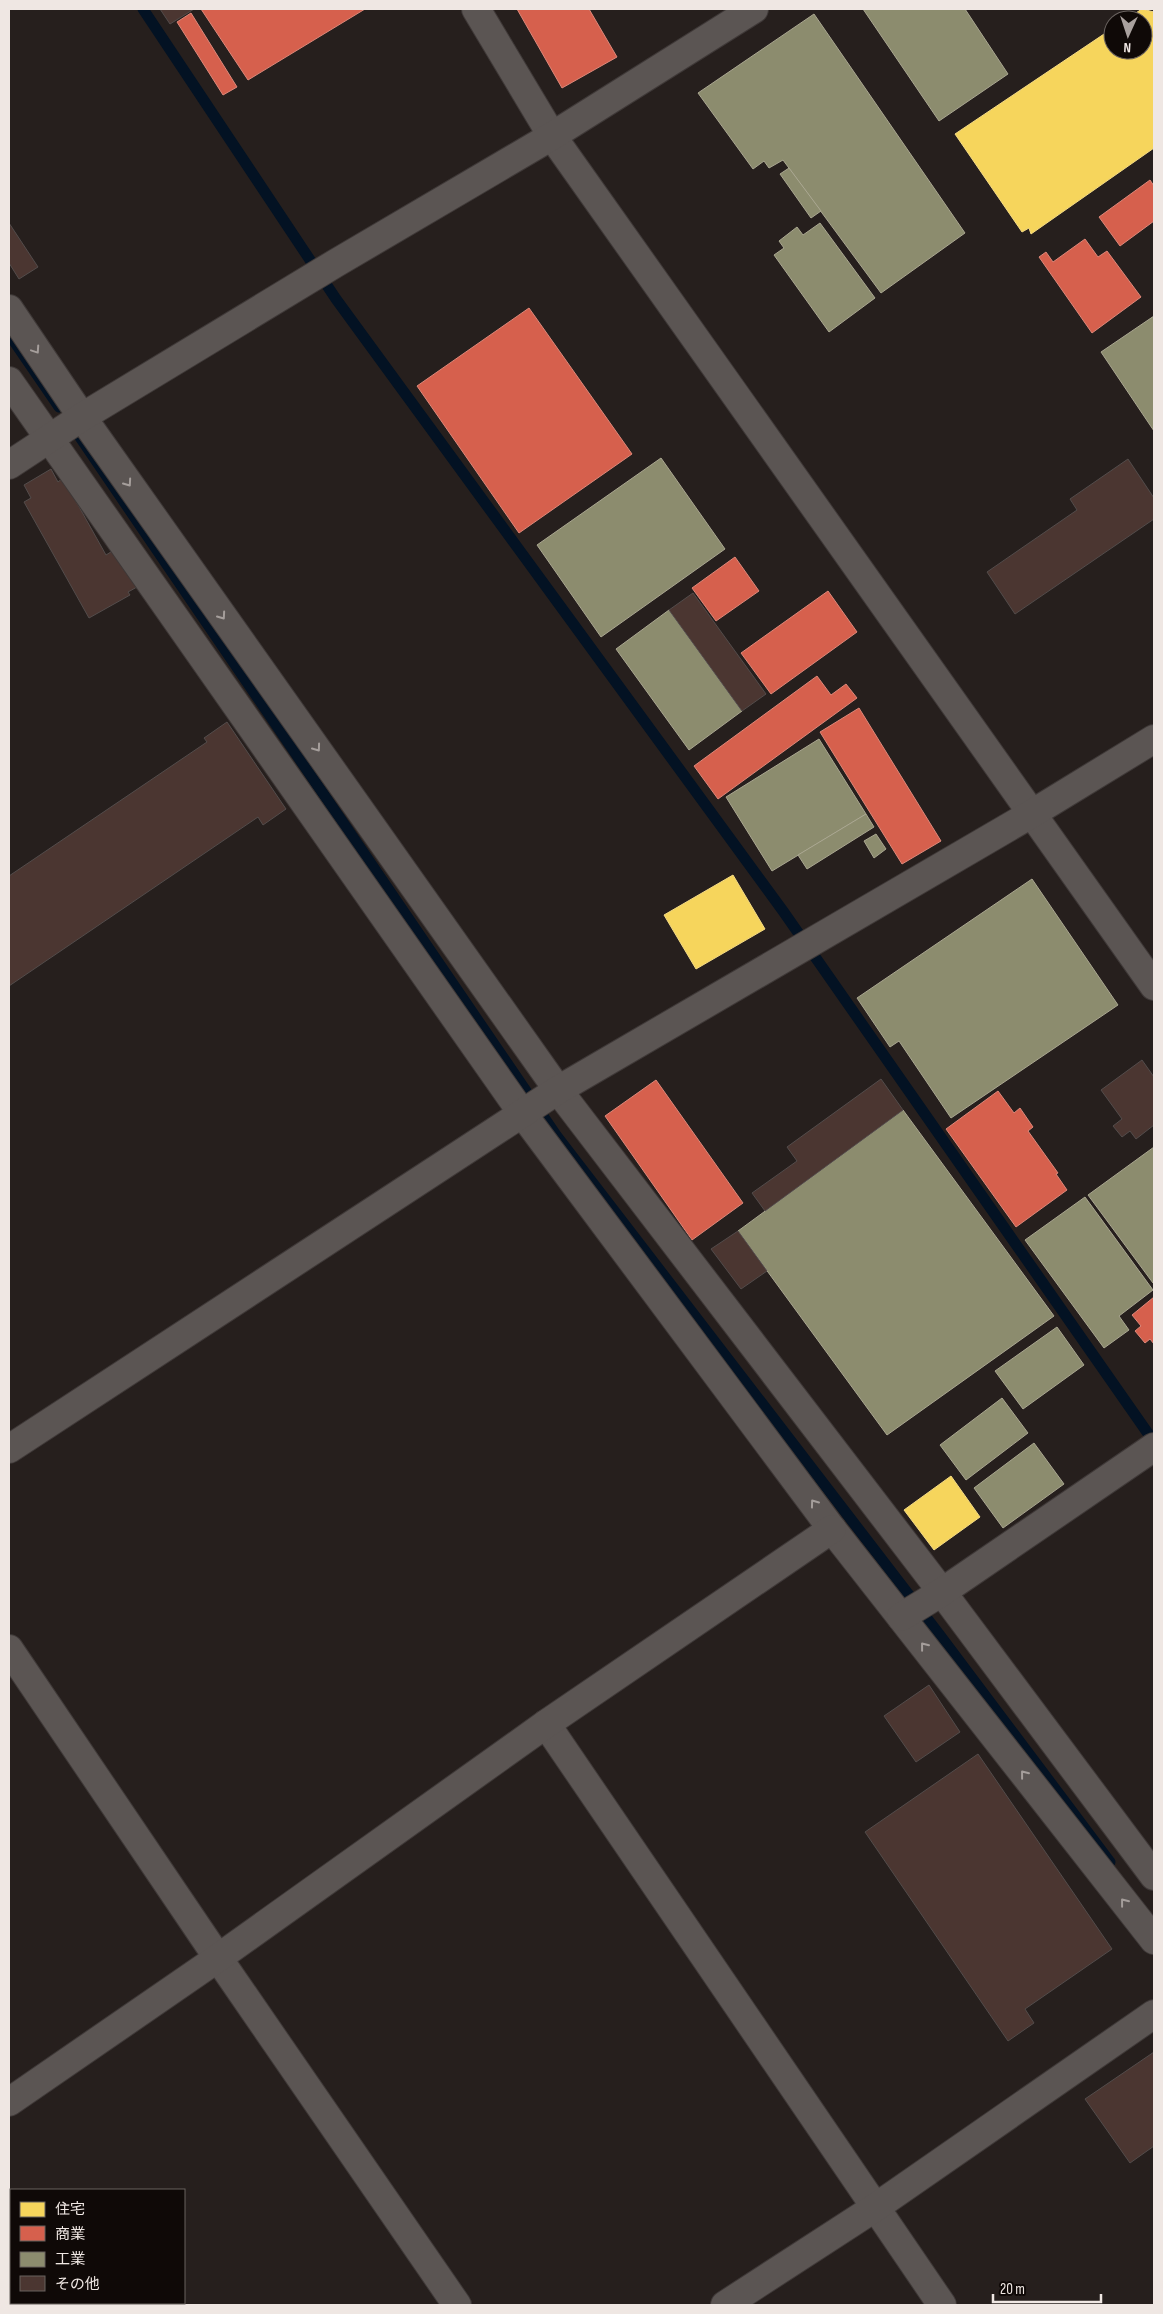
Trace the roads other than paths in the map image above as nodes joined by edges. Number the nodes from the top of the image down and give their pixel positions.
1 (476, 9) edge
2 (754, 9) edge
3 (552, 136) junction
4 (9, 309) edge
5 (9, 381) edge
6 (82, 417) junction
7 (48, 439) junction
8 (9, 465) edge
9 (1154, 739) edge
10 (1033, 813) junction
11 (1154, 986) edge
12 (558, 1090) junction
13 (522, 1113) junction
14 (1154, 1447) edge
15 (9, 1449) edge
16 (832, 1529) junction
17 (942, 1592) junction
18 (901, 1617) junction
19 (9, 1649) edge
20 (546, 1724) junction
21 (1154, 1876) edge
22 (1154, 1940) edge
23 (218, 1958) junction
24 (1154, 2014) edge
25 (9, 2102) edge
26 (876, 2207) junction
27 (457, 2305) edge
28 (725, 2305) edge
29 (942, 2305) edge

1 - 3 street
2 - 3 street
3 - 6 street
3 - 10 street
4 -> 6 street
5 - 7 street
6 - 7 street
6 -> 12 street
7 - 8 street
7 - 13 street
9 - 10 street
10 - 11 street
10 - 12 street
12 - 13 street
12 - 17 street
13 - 15 street
16 -> 13 street
14 - 17 street
16 - 18 street
16 - 20 street
17 - 18 street
17 - 21 street
22 -> 18 street
19 - 23 street
20 - 23 street
20 - 26 street
23 - 25 street
23 - 27 street
24 - 26 street
26 - 28 street
26 - 29 street

